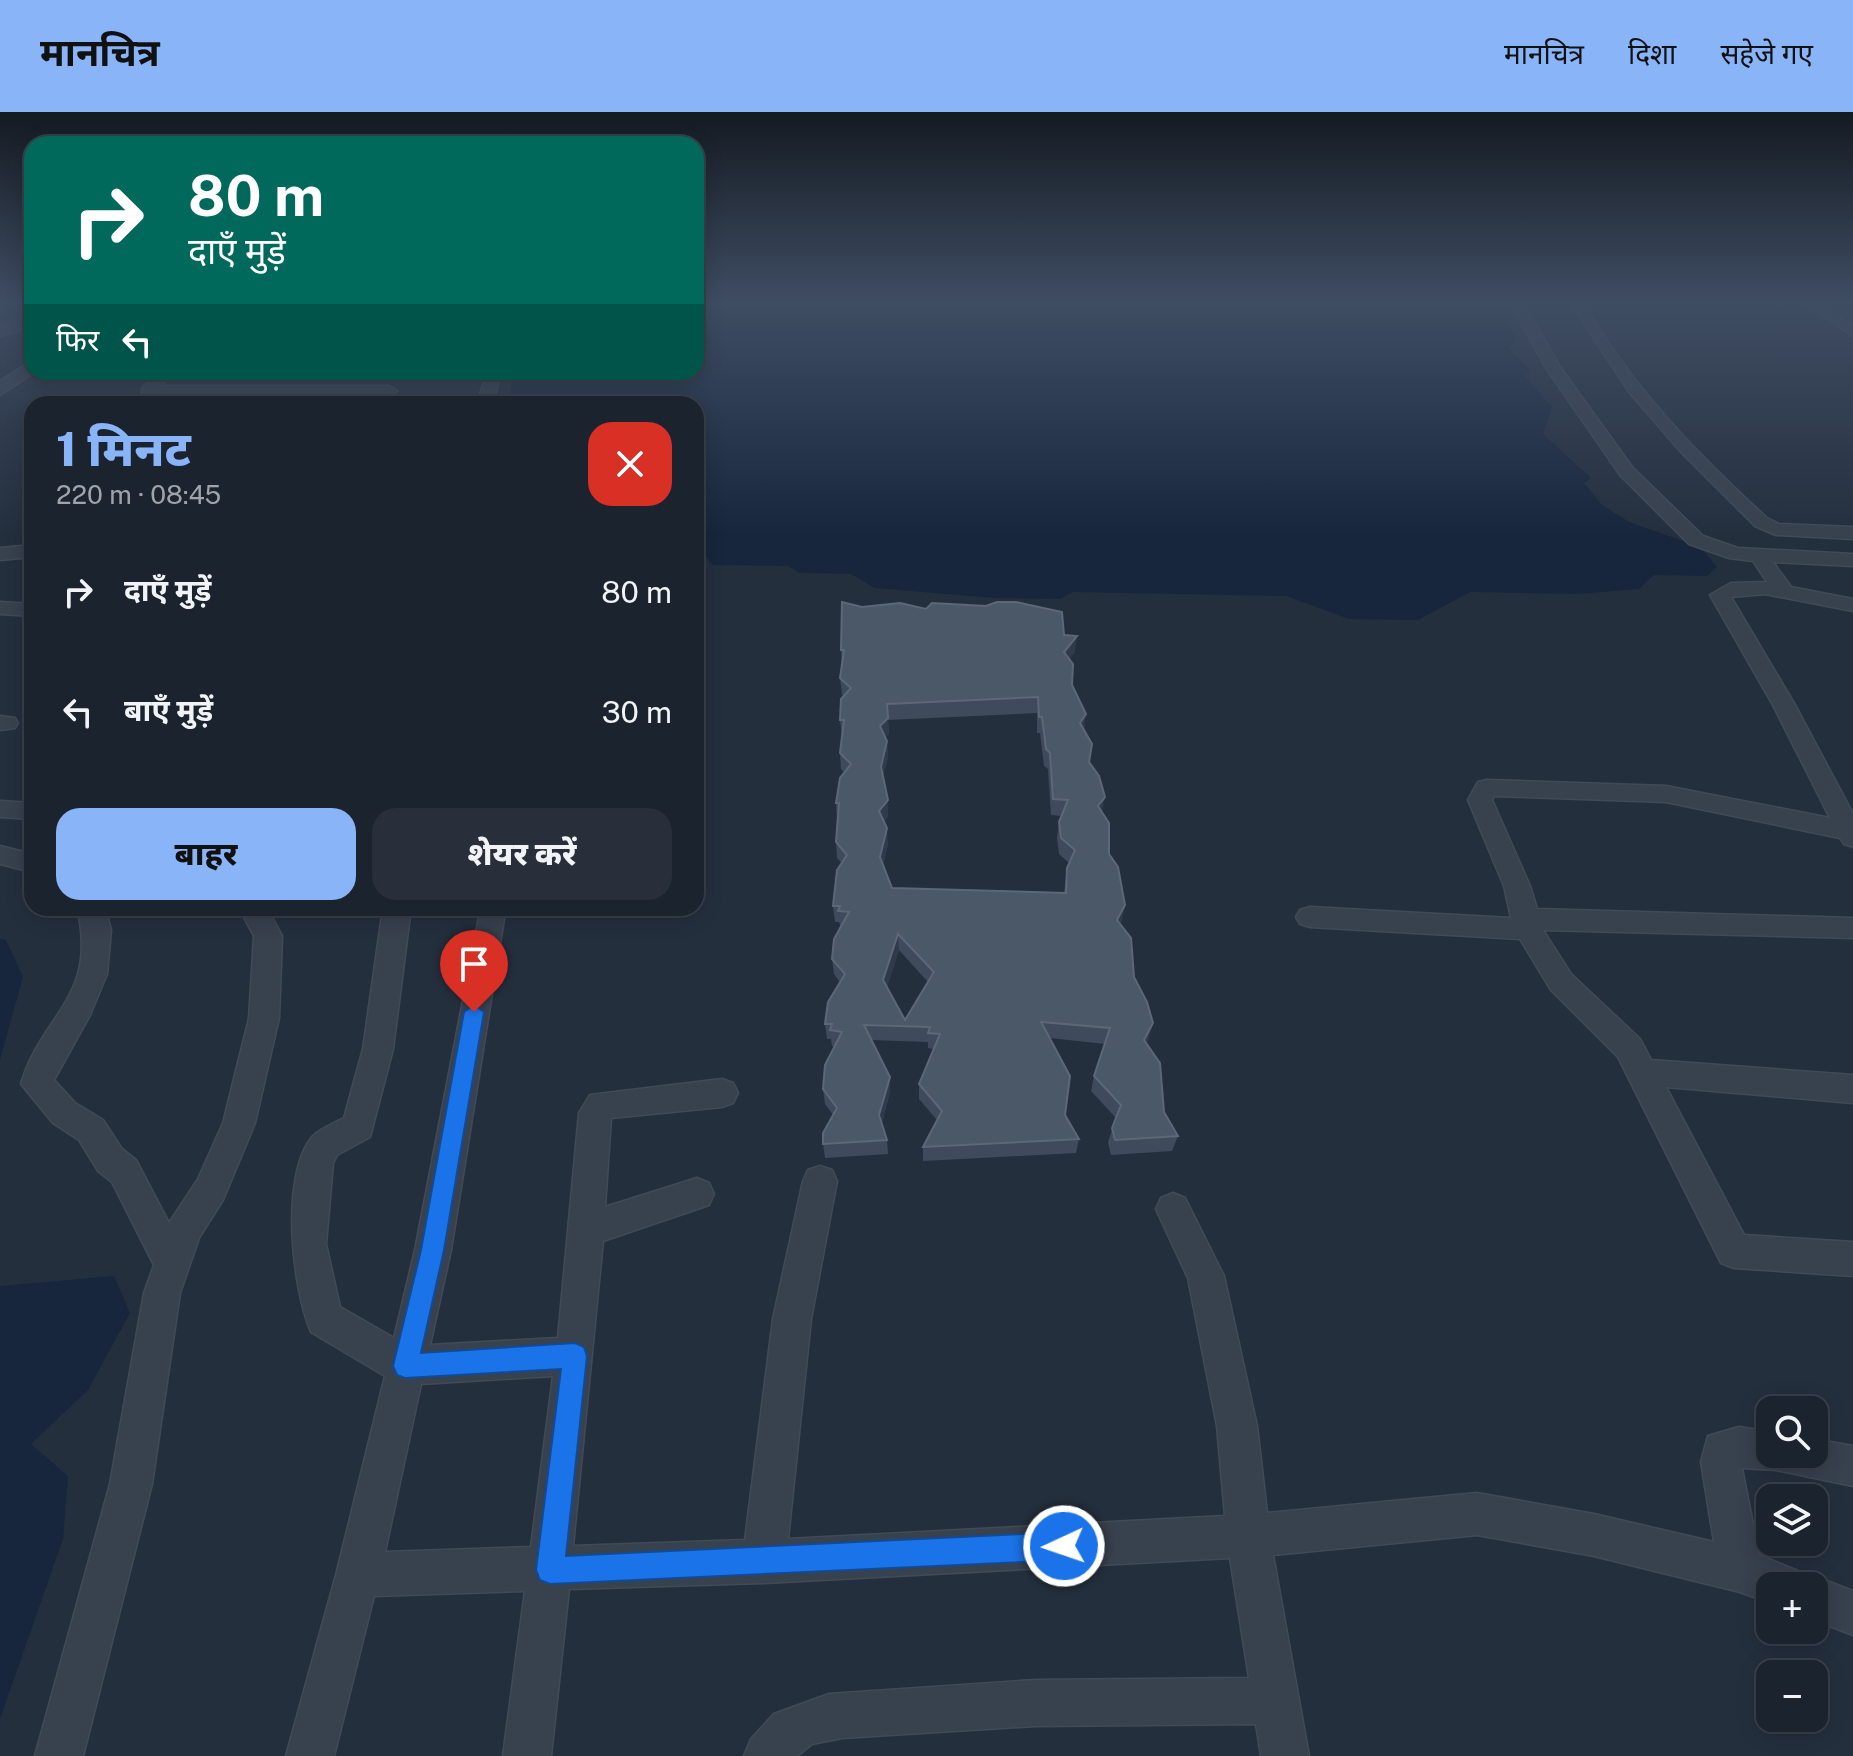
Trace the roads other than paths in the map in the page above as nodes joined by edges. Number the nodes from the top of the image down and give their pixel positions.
1 (158, 381) edge
2 (1562, 381) edge
3 (1631, 381) edge
4 (389, 391) dead end
5 (170, 393) junction
6 (166, 396) edge
7 (218, 396) edge
8 (290, 396) edge
9 (1853, 533) edge
10 (24, 552) edge
11 (0, 554) edge
12 (1760, 557) junction
13 (1853, 560) edge
14 (1772, 590) junction
15 (1853, 605) edge
16 (0, 608) edge
17 (24, 610) edge
18 (0, 809) edge
19 (24, 810) edge
20 (1850, 835) edge
21 (0, 855) edge
22 (24, 861) edge
23 (93, 916) edge
24 (257, 916) edge
25 (396, 916) edge
26 (1310, 917) dead end
27 (490, 919) dead end
28 (1526, 924) junction
29 (1853, 928) edge
30 (1642, 1072) junction
31 (1853, 1089) edge
32 (722, 1093) dead end
33 (820, 1181) dead end
34 (697, 1194) dead end
35 (1173, 1209) dead end
36 (588, 1229) junction
37 (1853, 1259) edge
38 (172, 1264) junction
39 (575, 1356) junction
40 (405, 1366) junction
41 (1756, 1450) edge
42 (1828, 1462) edge
43 (1853, 1466) edge
44 (1248, 1536) junction
45 (764, 1562) junction
46 (550, 1570) junction
47 (1740, 1570) junction
48 (358, 1575) junction
49 (1756, 1576) edge
50 (1828, 1603) edge
51 (1853, 1613) edge
52 (1277, 1701) junction
53 (59, 1756) edge
54 (310, 1756) edge
55 (527, 1756) edge
56 (768, 1756) edge
57 (1285, 1756) edge

1 - 5 street
2 - 12 street
3 - 9 street
4 - 8 street
5 - 6 street
5 - 7 street
10 - 11 street
12 - 13 street
12 - 14 street
14 - 15 street
14 - 20 street
16 - 17 street
18 - 19 street
20 - 28 street
21 - 22 street
23 - 38 street
24 - 38 street
25 - 40 street
26 - 28 street
27 - 40 street
28 - 29 street
28 - 30 street
30 - 31 street
30 - 37 street
32 - 36 street
33 - 45 street
34 - 36 street
35 - 44 street
36 - 39 street
38 - 53 street
39 - 40 street
39 - 46 street
40 - 48 street
41 - 47 street
42 - 43 street
44 - 45 street
44 - 47 street
44 - 52 street
45 - 46 street
46 - 48 street
46 - 55 street
47 - 49 street
48 - 54 street
50 - 51 street
52 - 56 street
52 - 57 street

